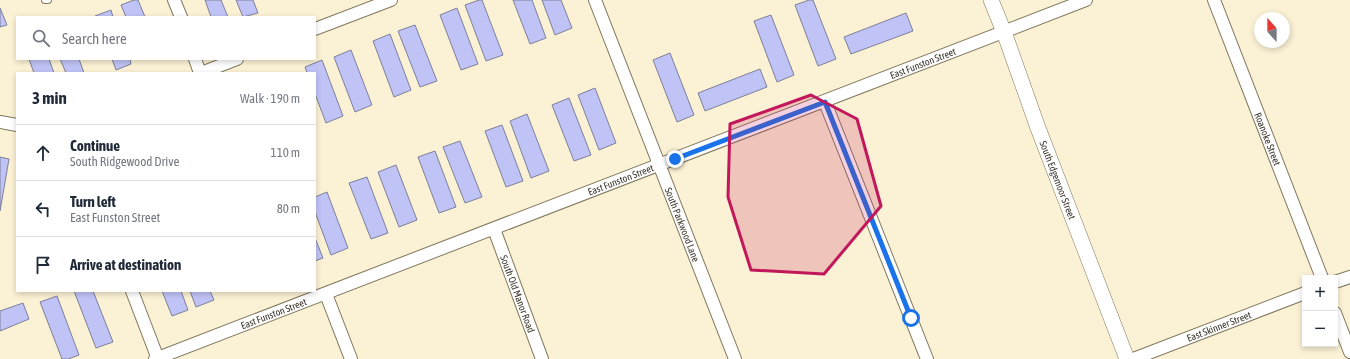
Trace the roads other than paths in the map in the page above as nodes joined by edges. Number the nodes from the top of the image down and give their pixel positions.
1 (174, 0) edge
2 (391, 0) edge
3 (595, 0) edge
4 (991, 0) edge
5 (1086, 0) edge
6 (1214, 0) edge
7 (180, 16) edge
8 (316, 29) edge
9 (1004, 32) junction
10 (195, 60) edge
11 (234, 60) edge
12 (200, 72) edge
13 (203, 72) edge
14 (825, 102) junction
15 (0, 122) edge
16 (16, 125) edge
17 (660, 164) junction
18 (494, 229) junction
19 (1321, 275) edge
20 (1350, 277) edge
21 (1338, 281) edge
22 (132, 292) edge
23 (326, 294) junction
24 (1302, 294) edge
25 (1338, 321) edge
26 (1350, 352) edge
27 (157, 359) edge
28 (351, 359) edge
29 (542, 359) edge
30 (735, 359) edge
31 (927, 359) edge
32 (1127, 359) edge
33 (1133, 359) edge

1 - 7 street
2 - 8 street
3 - 17 street, South Parkwood Lane
4 - 9 street, South Edgemoor Street
5 - 9 street, East Funston Street
6 - 19 street, Roanoke Street
9 - 14 street, East Funston Street
9 - 32 street, South Edgemoor Street
10 - 12 street
11 - 13 street
14 - 17 street, East Funston Street
14 - 31 street
15 - 16 street
17 - 18 street, East Funston Street
17 - 30 street, South Parkwood Lane
18 - 23 street, East Funston Street
18 - 29 street, South Old Manor Road
20 - 21 street
22 - 27 street
23 - 27 street, East Funston Street
23 - 28 street
24 - 33 street, East Skinner Street
25 - 26 street

